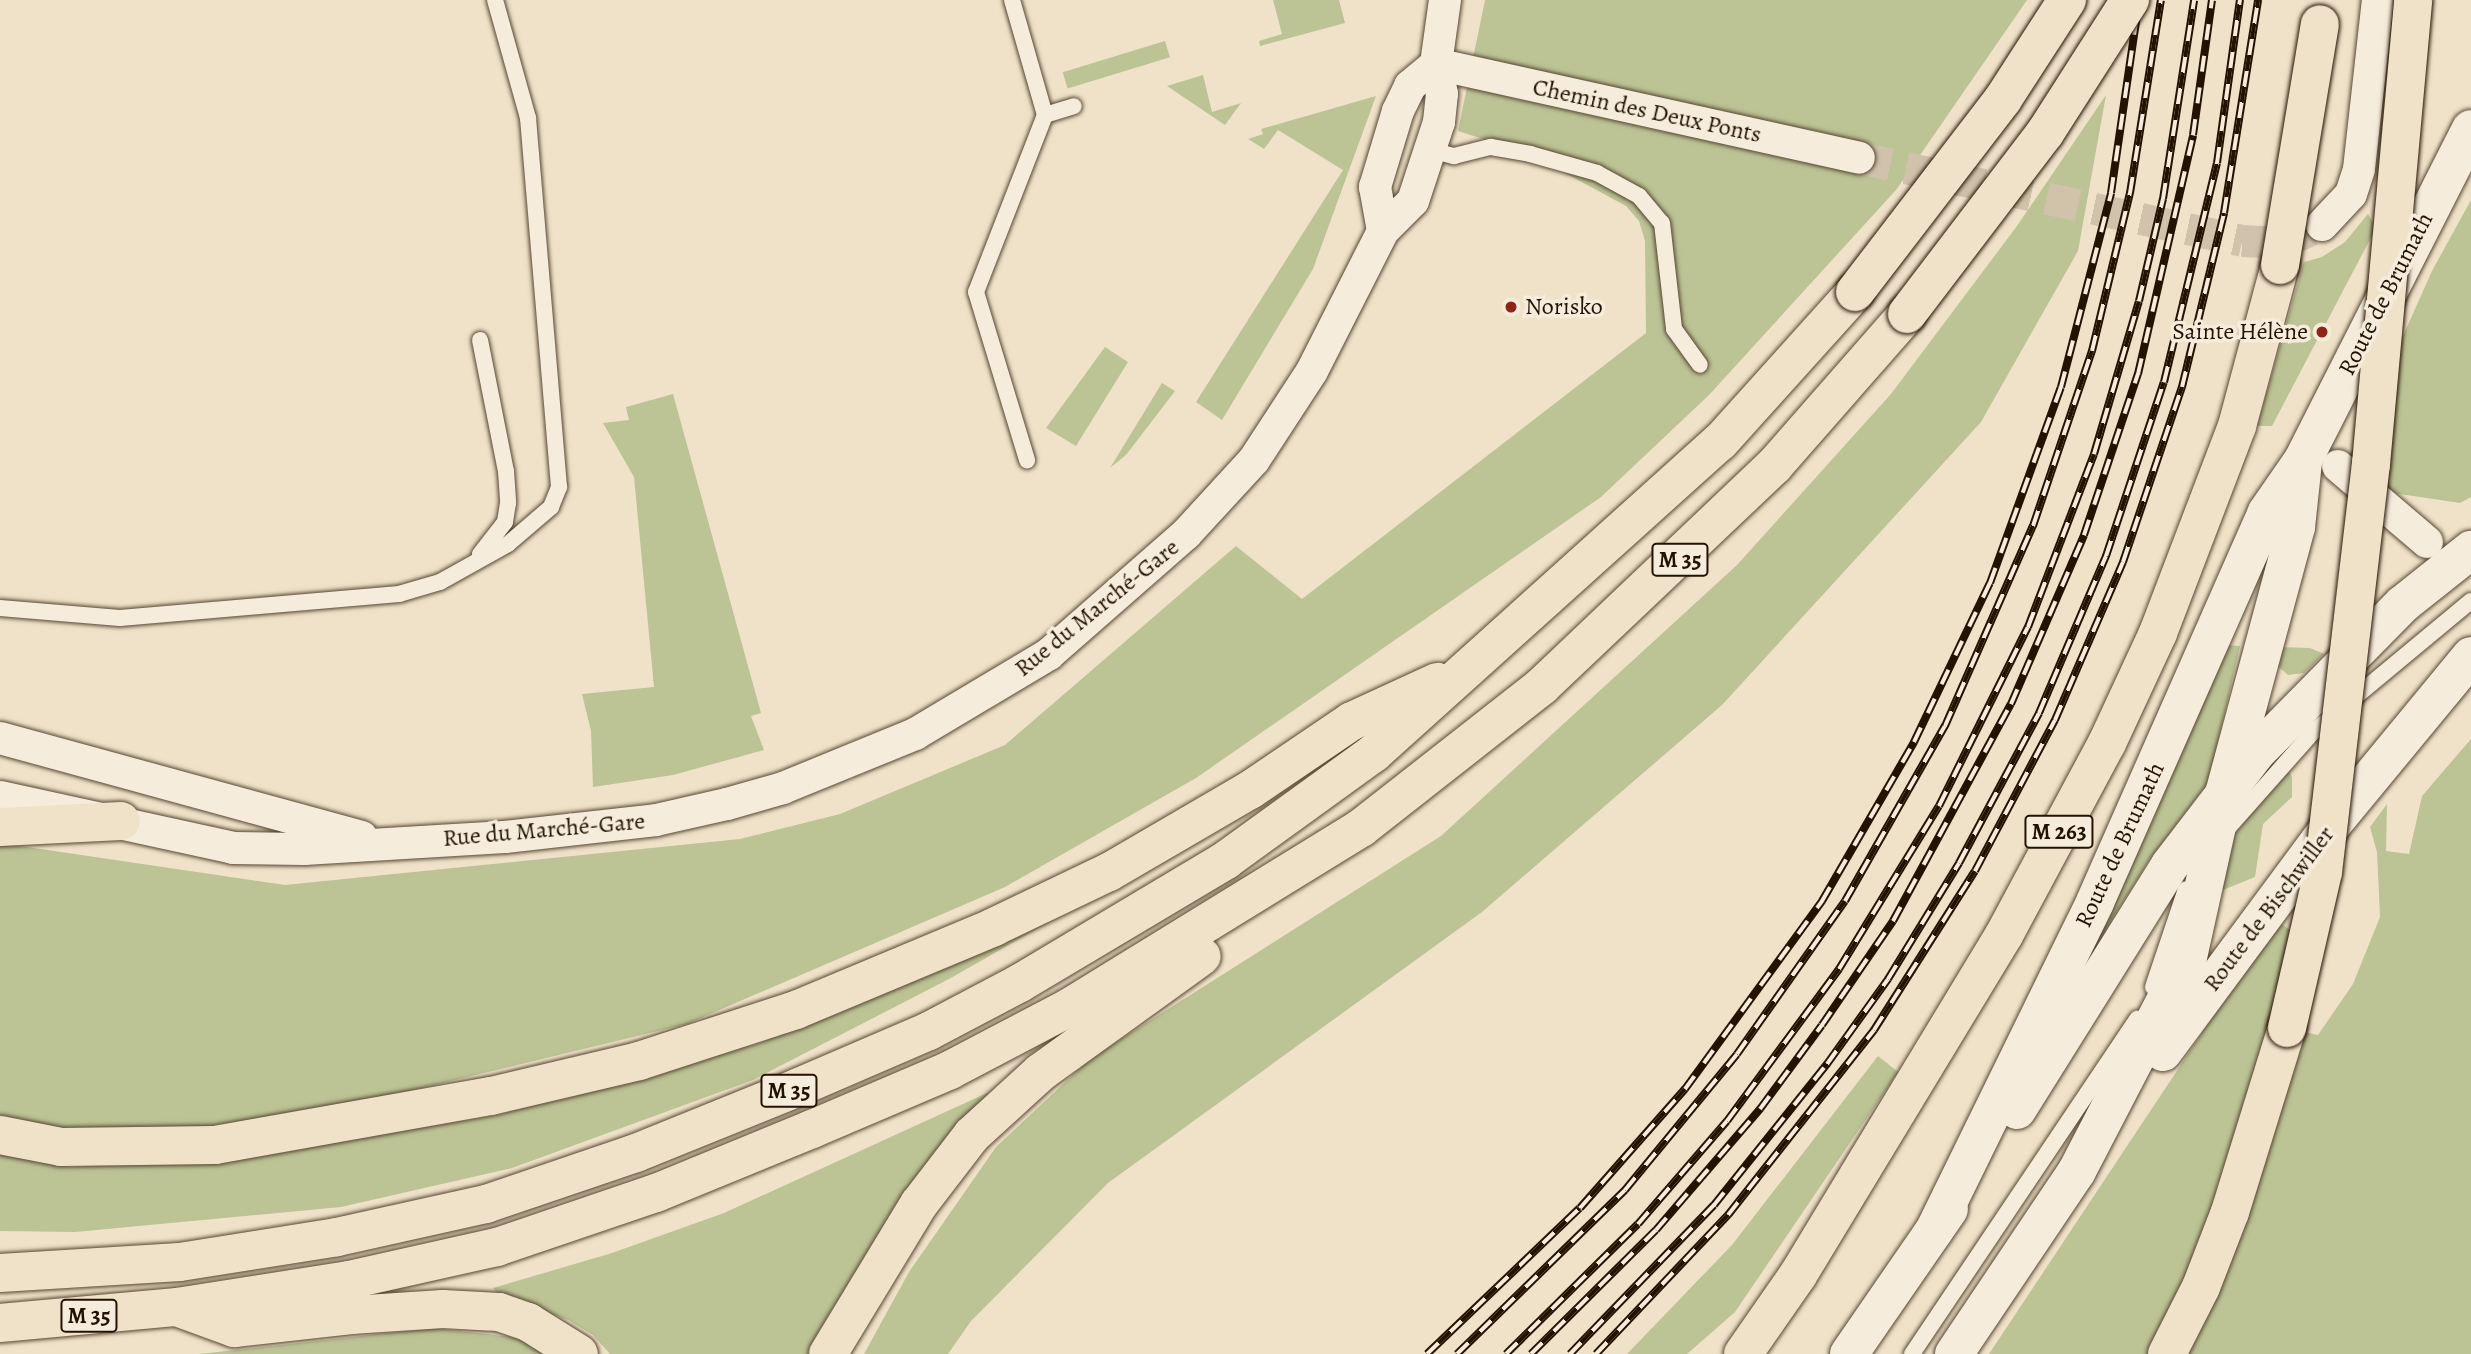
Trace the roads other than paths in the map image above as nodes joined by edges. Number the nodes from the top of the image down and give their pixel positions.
1 (495, 0) edge
2 (1012, 0) edge
3 (1445, 0) edge
4 (2067, 0) edge
5 (2130, 0) edge
6 (2378, 0) edge
7 (2413, 0) edge
8 (2321, 12) edge
9 (1436, 64) junction
10 (1074, 106) dead end
11 (1045, 115) junction
12 (2471, 129) edge
13 (1430, 150) junction
14 (1859, 158) tunnel mouth
15 (2322, 225) tunnel mouth
16 (1383, 231) junction
17 (480, 340) dead end
18 (1700, 365) dead end
19 (1027, 460) dead end
20 (2321, 463) junction
21 (2427, 542) dead end
22 (2471, 550) edge
23 (476, 558) junction
24 (2471, 601) edge
25 (0, 608) edge
26 (2471, 656) edge
27 (1477, 663) junction
28 (2258, 666) junction
29 (2315, 689) junction
30 (0, 738) edge
31 (0, 797) edge
32 (2214, 820) junction
33 (121, 821) junction
34 (0, 827) edge
35 (1361, 828) junction
36 (383, 843) junction
37 (2188, 886) junction
38 (2123, 939) junction
39 (2270, 1082) junction
40 (0, 1135) edge
41 (2077, 1171) junction
42 (1934, 1231) junction
43 (0, 1273) edge
44 (177, 1307) junction
45 (0, 1323) edge
46 (579, 1354) edge
47 (828, 1354) edge
48 (1743, 1354) edge
49 (1849, 1354) edge
50 (1912, 1354) edge
51 (1954, 1354) edge
52 (2144, 1354) edge
53 (2167, 1354) edge

1 - 23 lane
2 - 11 lane
3 - 9 street, Rue du Marché-Gare
4 - 27 highway, M 35, bridge
5 - 35 highway, M 35, bridge
6 - 15 street
7 - 39 highway, bridge
8 - 48 highway, M 263, bridge
9 - 13 street, Rue du Marché-Gare
9 - 14 street, Chemin des Deux Ponts
9 - 16 street
10 - 11 lane
11 - 19 lane
12 - 20 main road, Route de Brumath / M 263
13 - 16 street, Rue du Marché-Gare
13 - 18 lane
16 - 36 street, Rue du Marché-Gare
17 - 23 lane
20 - 21 street
20 - 28 main road, Route de Brumath / M 263
20 - 32 lane
20 - 42 main road, Route de Brumath / M 263
22 - 29 main road
23 - 25 lane
24 - 32 lane
26 - 41 main road, Route de Bischwiller
27 - 40 highway
27 - 43 highway, M 35
28 - 29 main road
28 - 32 main road, Route de Brumath / M 263
29 - 32 main road
30 - 36 street
31 - 33 street, Rue du Marché-Gare
32 - 37 lane
32 - 37 lane
32 - 38 main road, Route de Brumath / M 263
32 - 41 main road, Route de Brumath / M 263
33 - 34 highway
33 - 36 street, Rue du Marché-Gare
35 - 44 highway, M 35
35 - 47 highway
37 - 38 lane
37 - 50 lane
38 - 42 main road, Route de Brumath / M 263
39 - 52 highway
39 - 53 highway
41 - 51 main road, Route de Brumath / M 263
42 - 49 main road, Route de Brumath / M 263
44 - 45 highway, M 35
44 - 46 highway

